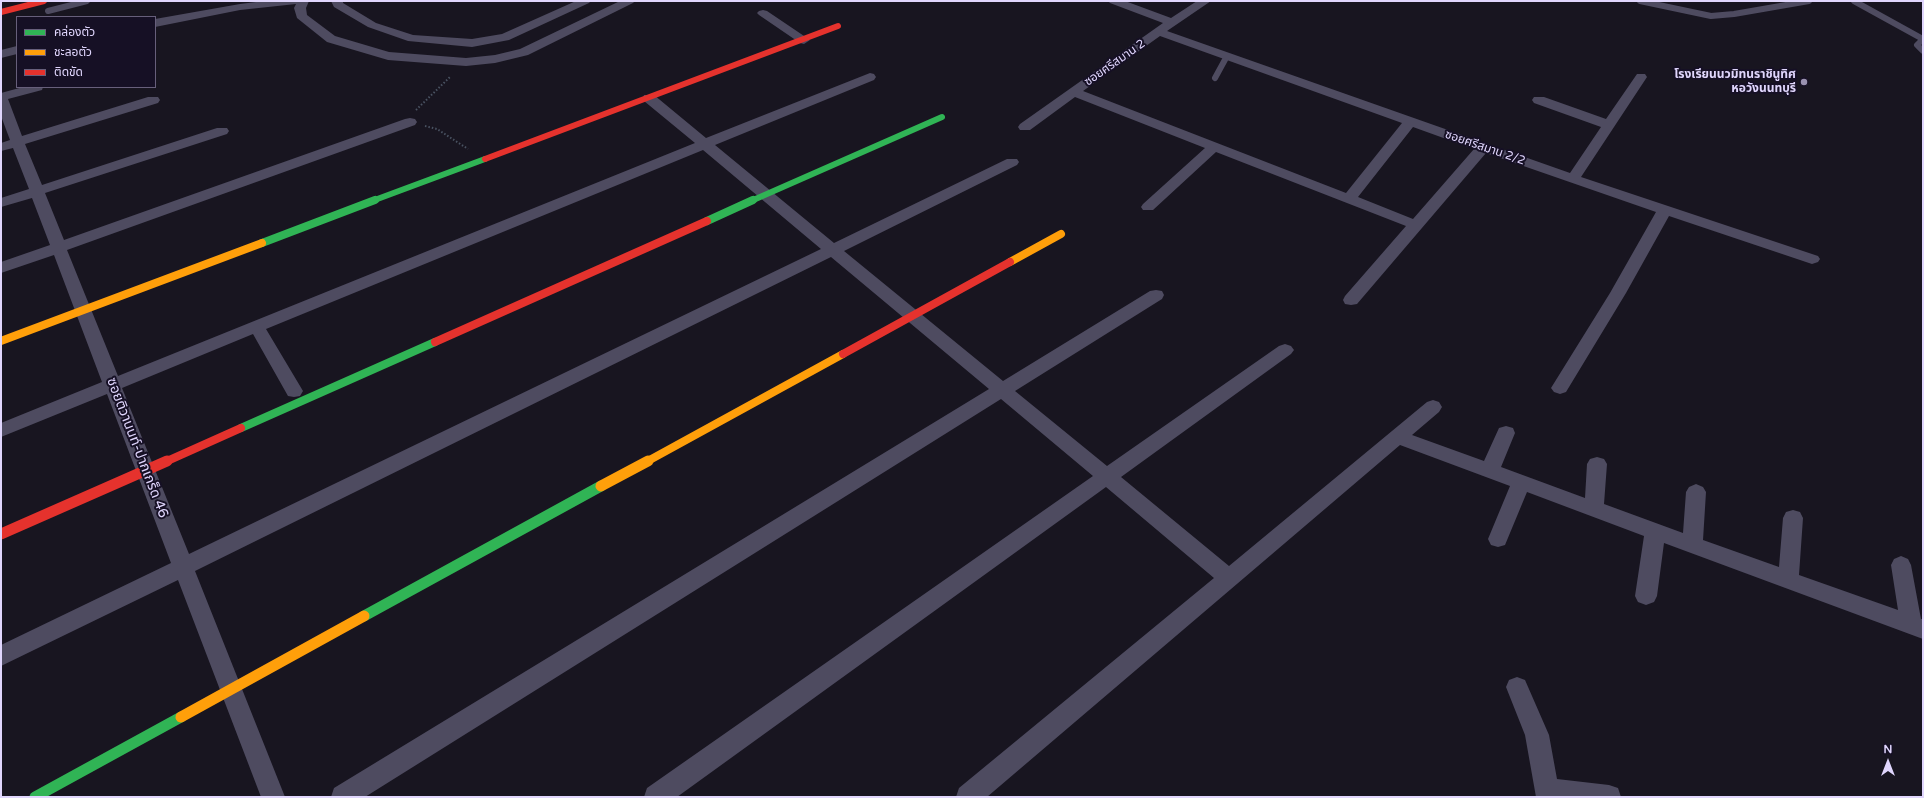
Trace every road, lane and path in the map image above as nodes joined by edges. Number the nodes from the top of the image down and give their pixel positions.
1 (44, 1) edge
2 (88, 1) edge
3 (295, 1) edge
4 (303, 1) edge
5 (338, 1) edge
6 (585, 1) edge
7 (629, 1) edge
8 (1114, 1) edge
9 (1204, 1) edge
10 (1640, 1) edge
11 (1809, 1) edge
12 (1854, 1) edge
13 (236, 4) edge
14 (48, 11) dead end
15 (1, 12) edge
16 (763, 13) dead end
17 (1172, 22) junction
18 (156, 23) edge
19 (838, 26) dead end
20 (1159, 32) junction
21 (804, 40) junction
22 (16, 50) edge
23 (1923, 51) edge
24 (1, 54) edge
25 (1227, 56) junction
26 (466, 62) junction
27 (1641, 76) dead end
28 (870, 77) dead end
29 (1215, 78) dead end
30 (34, 88) edge
31 (1074, 92) junction
32 (1, 98) edge
33 (649, 98) junction
34 (153, 100) dead end
35 (1540, 100) dead end
36 (942, 117) dead end
37 (1411, 121) junction
38 (410, 122) junction
39 (1609, 124) junction
40 (1025, 127) dead end
41 (222, 131) dead end
42 (9, 145) edge
43 (705, 145) junction
44 (1214, 147) junction
45 (1483, 147) junction
46 (483, 160) junction
47 (1012, 162) dead end
48 (1573, 179) junction
49 (37, 191) junction
50 (766, 195) junction
51 (1349, 199) junction
52 (1, 203) edge
53 (1148, 207) dead end
54 (1665, 210) junction
55 (1416, 225) junction
56 (1061, 234) dead end
57 (59, 248) junction
58 (832, 250) junction
59 (1812, 259) dead end
60 (1, 268) edge
61 (1156, 295) dead end
62 (1351, 300) dead end
63 (83, 310) junction
64 (912, 316) junction
65 (256, 326) junction
66 (1, 341) edge
67 (1285, 350) dead end
68 (112, 385) junction
69 (1560, 388) dead end
70 (1002, 390) junction
71 (294, 391) dead end
72 (1433, 406) dead end
73 (1, 430) edge
74 (1506, 433) dead end
75 (1397, 437) junction
76 (1597, 464) dead end
77 (146, 470) junction
78 (1490, 470) junction
79 (1107, 477) junction
80 (1521, 482) junction
81 (1696, 492) dead end
82 (1594, 508) junction
83 (1793, 518) dead end
84 (1655, 531) junction
85 (1, 534) edge
86 (1498, 539) dead end
87 (1692, 545) junction
88 (1901, 565) dead end
89 (183, 567) junction
90 (1229, 578) junction
91 (1788, 580) junction
92 (1646, 596) dead end
93 (1917, 627) edge
94 (1, 656) edge
95 (1517, 687) dead end
96 (231, 690) junction
97 (1548, 793) edge
98 (35, 797) edge
99 (273, 797) edge
100 (344, 797) edge
101 (656, 797) edge
102 (968, 797) edge
103 (1609, 797) edge

1 - 15 street
2 - 14 lane
3 - 13 street
4 - 26 street
5 - 6 street
7 - 26 street
8 - 17 street
9 - 17 street, ซอยศรีสมาน 2
10 - 11 lane
12 - 23 lane
13 - 18 street
16 - 21 street
17 - 20 street, ซอยศรีสมาน 2
19 - 21 street
20 - 25 street, ซอยศรีสมาน 2/2
20 - 31 street, ซอยศรีสมาน 2
21 - 33 street
22 - 24 street
25 - 29 lane
25 - 37 street, ซอยศรีสมาน 2/2
26 - 38 path
27 - 39 street
28 - 43 street
30 - 32 street
31 - 40 street, ซอยศรีสมาน 2
31 - 44 street
32 - 42 street, ซอยติวานนท์-ปากเกร็ด 46
33 - 43 street
33 - 46 street
34 - 42 street
35 - 39 street
36 - 50 street
37 - 45 street, ซอยศรีสมาน 2/2
37 - 51 street
38 - 46 path
38 - 57 street
39 - 48 street
41 - 49 street
42 - 49 street, ซอยติวานนท์-ปากเกร็ด 46
43 - 50 street
43 - 65 street
44 - 51 street
44 - 53 street
45 - 48 street, ซอยศรีสมาน 2/2
45 - 55 street
46 - 63 street
47 - 58 street
48 - 54 street, ซอยศรีสมาน 2/2
49 - 52 street
49 - 57 street, ซอยติวานนท์-ปากเกร็ด 46
50 - 58 street
50 - 77 street
51 - 55 street
54 - 59 street, ซอยศรีสมาน 2/2
54 - 69 street
55 - 62 street
56 - 64 street
57 - 60 street
57 - 63 street, ซอยติวานนท์-ปากเกร็ด 46
58 - 64 street
58 - 89 street
61 - 70 street
63 - 66 street
63 - 68 street, ซอยติวานนท์-ปากเกร็ด 46
64 - 70 street
64 - 96 street
65 - 68 street
65 - 71 street
67 - 79 street
68 - 73 street
68 - 77 street, ซอยติวานนท์-ปากเกร็ด 46
70 - 79 street
70 - 100 street
72 - 75 street
74 - 78 street
75 - 78 street
75 - 90 street
76 - 82 street
77 - 85 street
77 - 89 street, ซอยติวานนท์-ปากเกร็ด 46
78 - 80 street
79 - 90 street
79 - 101 street
80 - 82 street
80 - 86 street
81 - 87 street
82 - 84 street
83 - 91 street
84 - 87 street
84 - 92 street
87 - 91 street
88 - 93 street
89 - 94 street
89 - 96 street, ซอยติวานนท์-ปากเกร็ด 46
90 - 102 street
91 - 93 street
95 - 97 street
96 - 98 street
96 - 99 street, ซอยติวานนท์-ปากเกร็ด 46
97 - 103 street

